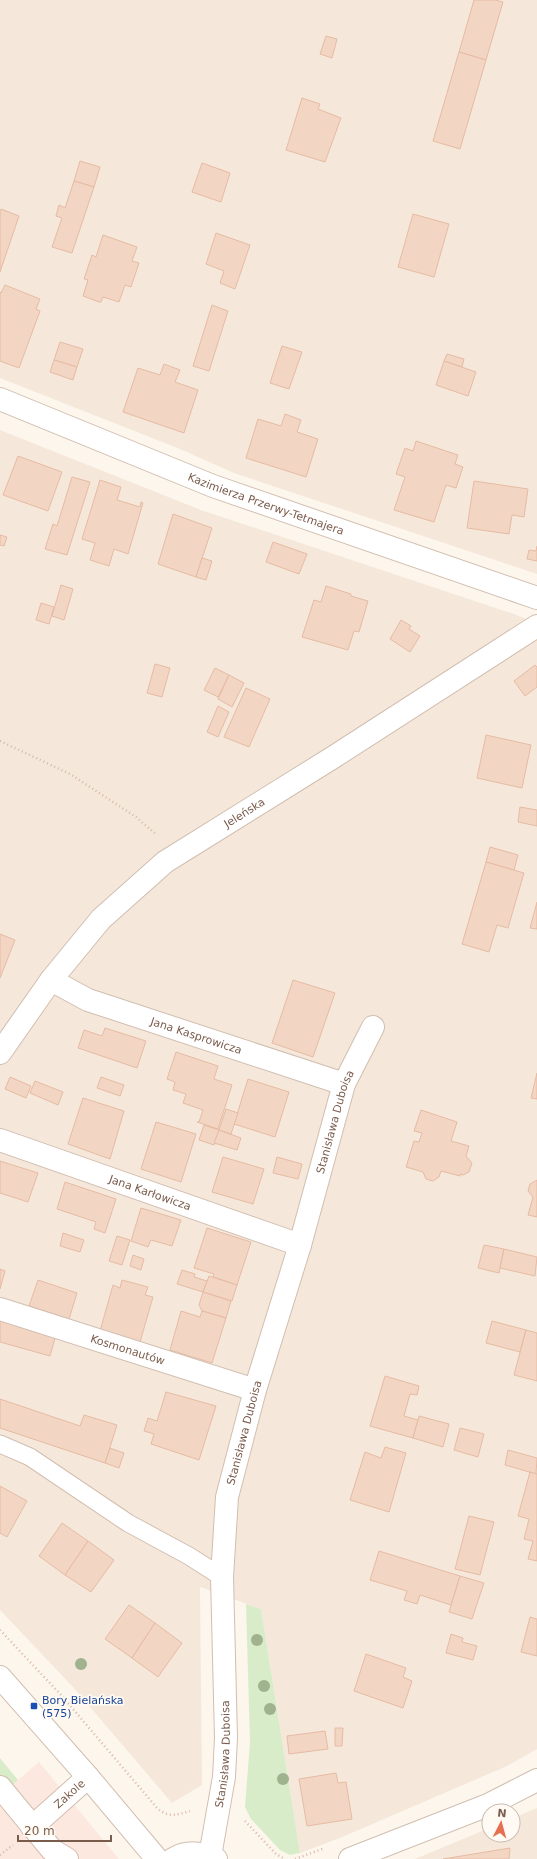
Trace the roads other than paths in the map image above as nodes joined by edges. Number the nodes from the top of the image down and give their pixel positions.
1 (0, 399) edge
2 (537, 598) edge
3 (537, 626) edge
4 (51, 980) junction
5 (373, 1027) dead end
6 (0, 1053) edge
7 (344, 1084) junction
8 (0, 1140) edge
9 (300, 1245) junction
10 (0, 1309) edge
11 (255, 1390) junction
12 (0, 1444) edge
13 (222, 1577) junction
14 (0, 1677) edge
15 (88, 1777) junction
16 (537, 1780) edge
17 (0, 1788) edge
18 (32, 1827) junction
19 (213, 1857) edge
20 (67, 1859) edge
21 (157, 1859) edge
22 (173, 1859) edge
23 (350, 1859) edge

1 - 2 street, Kazimierza Przerwy-Tetmajera
3 - 4 street, Jeleńska
4 - 6 street, Jeleńska
4 - 7 street, Jana Kasprowicza
5 - 7 street, Stanisława Duboisa
7 - 9 street, Stanisława Duboisa
8 - 9 street, Jana Karłowicza
9 - 11 street, Stanisława Duboisa
10 - 11 street, Kosmonautów
11 - 13 street, Stanisława Duboisa
12 - 13 lane
13 - 19 street, Stanisława Duboisa
14 - 15 street
15 - 18 street, Zakole
15 - 21 street
16 - 23 street
17 - 18 street
18 - 20 street
19 - 22 street

